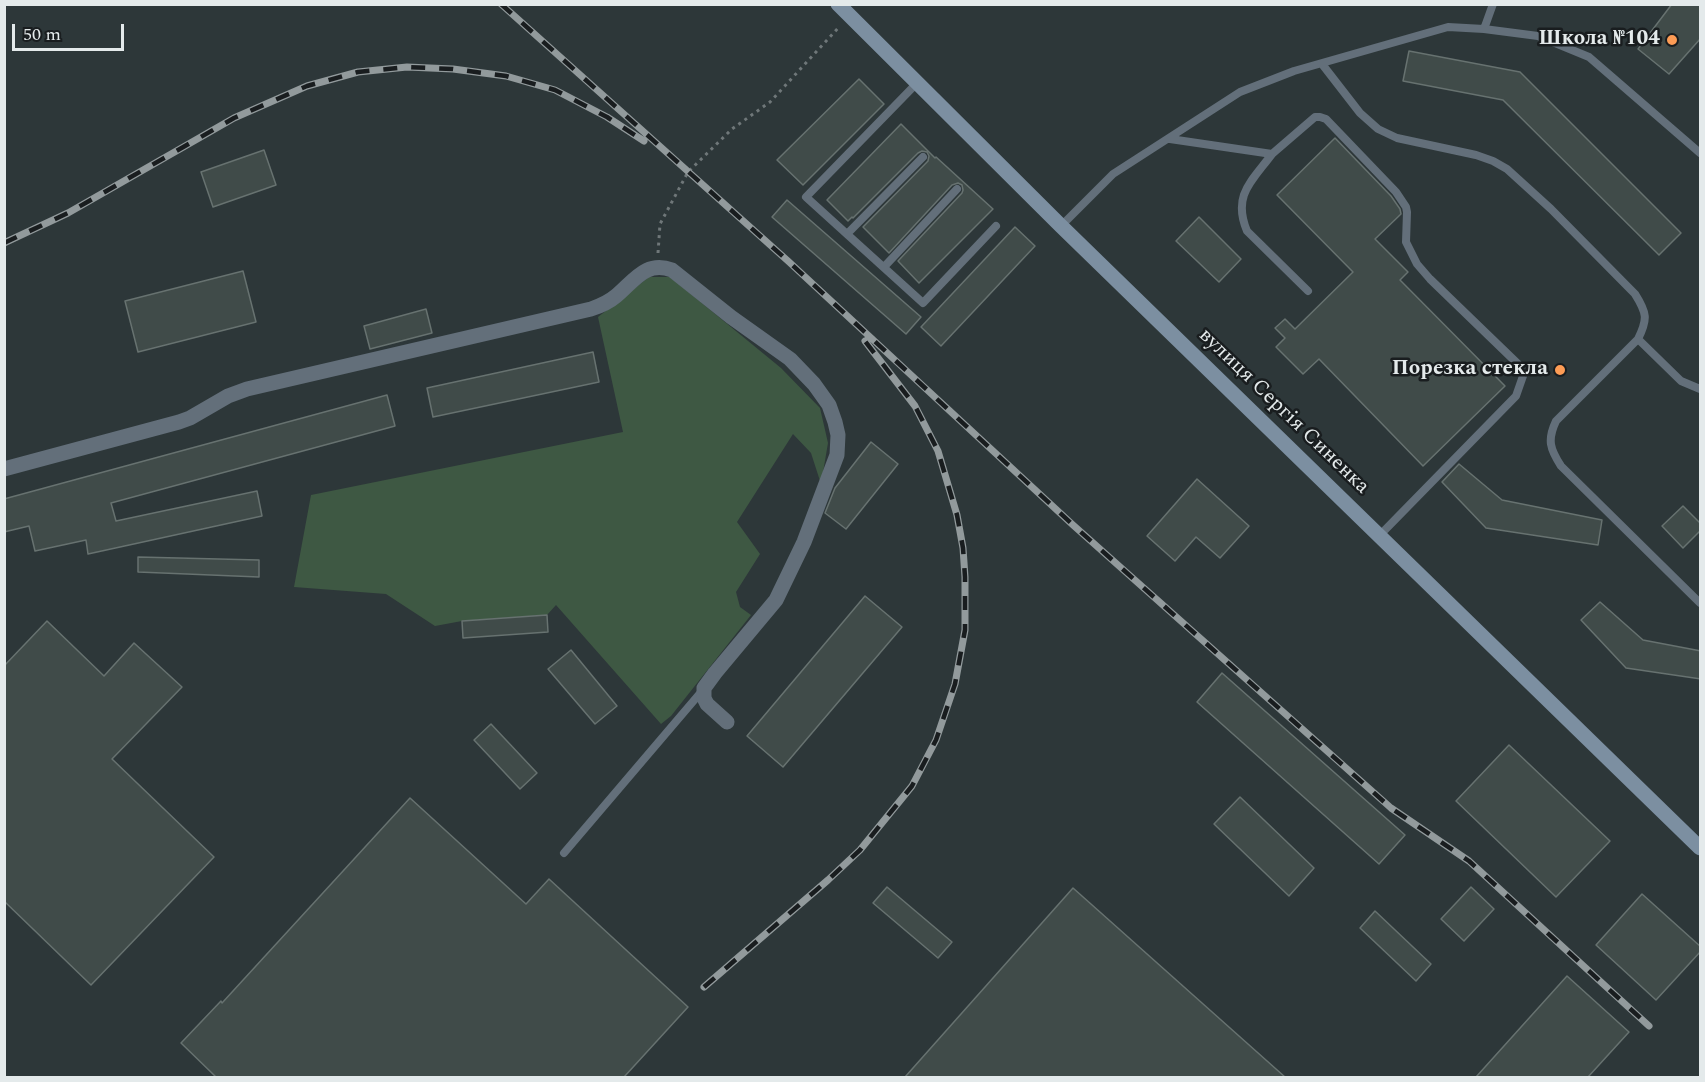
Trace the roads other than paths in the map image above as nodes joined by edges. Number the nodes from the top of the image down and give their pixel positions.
1 (838, 4) edge
2 (1493, 4) edge
3 (1484, 29) junction
4 (1322, 63) junction
5 (917, 83) junction
6 (1170, 138) junction
7 (1701, 153) edge
8 (1272, 154) junction
9 (923, 157) dead end
10 (957, 189) dead end
11 (996, 226) dead end
12 (1061, 226) junction
13 (847, 234) junction
14 (884, 267) junction
15 (1308, 291) dead end
16 (1638, 339) junction
17 (1701, 389) edge
18 (4, 469) edge
19 (1380, 535) junction
20 (1701, 603) edge
21 (704, 688) junction
22 (727, 722) dead end
23 (1701, 848) edge
24 (564, 853) dead end

1 - 5 street, вулиця Сергія Синенка
2 - 3 lane
3 - 4 lane
3 - 7 lane
4 - 6 lane
4 - 16 lane
5 - 12 street, вулиця Сергія Синенка
5 - 13 lane
6 - 8 lane
6 - 12 lane
8 - 15 lane
8 - 19 lane
9 - 13 lane
10 - 14 lane
11 - 14 lane
12 - 19 street, вулиця Сергія Синенка
13 - 14 lane
16 - 17 lane
16 - 20 lane
18 - 21 street
19 - 23 street, вулиця Сергія Синенка
21 - 22 street
21 - 24 lane

